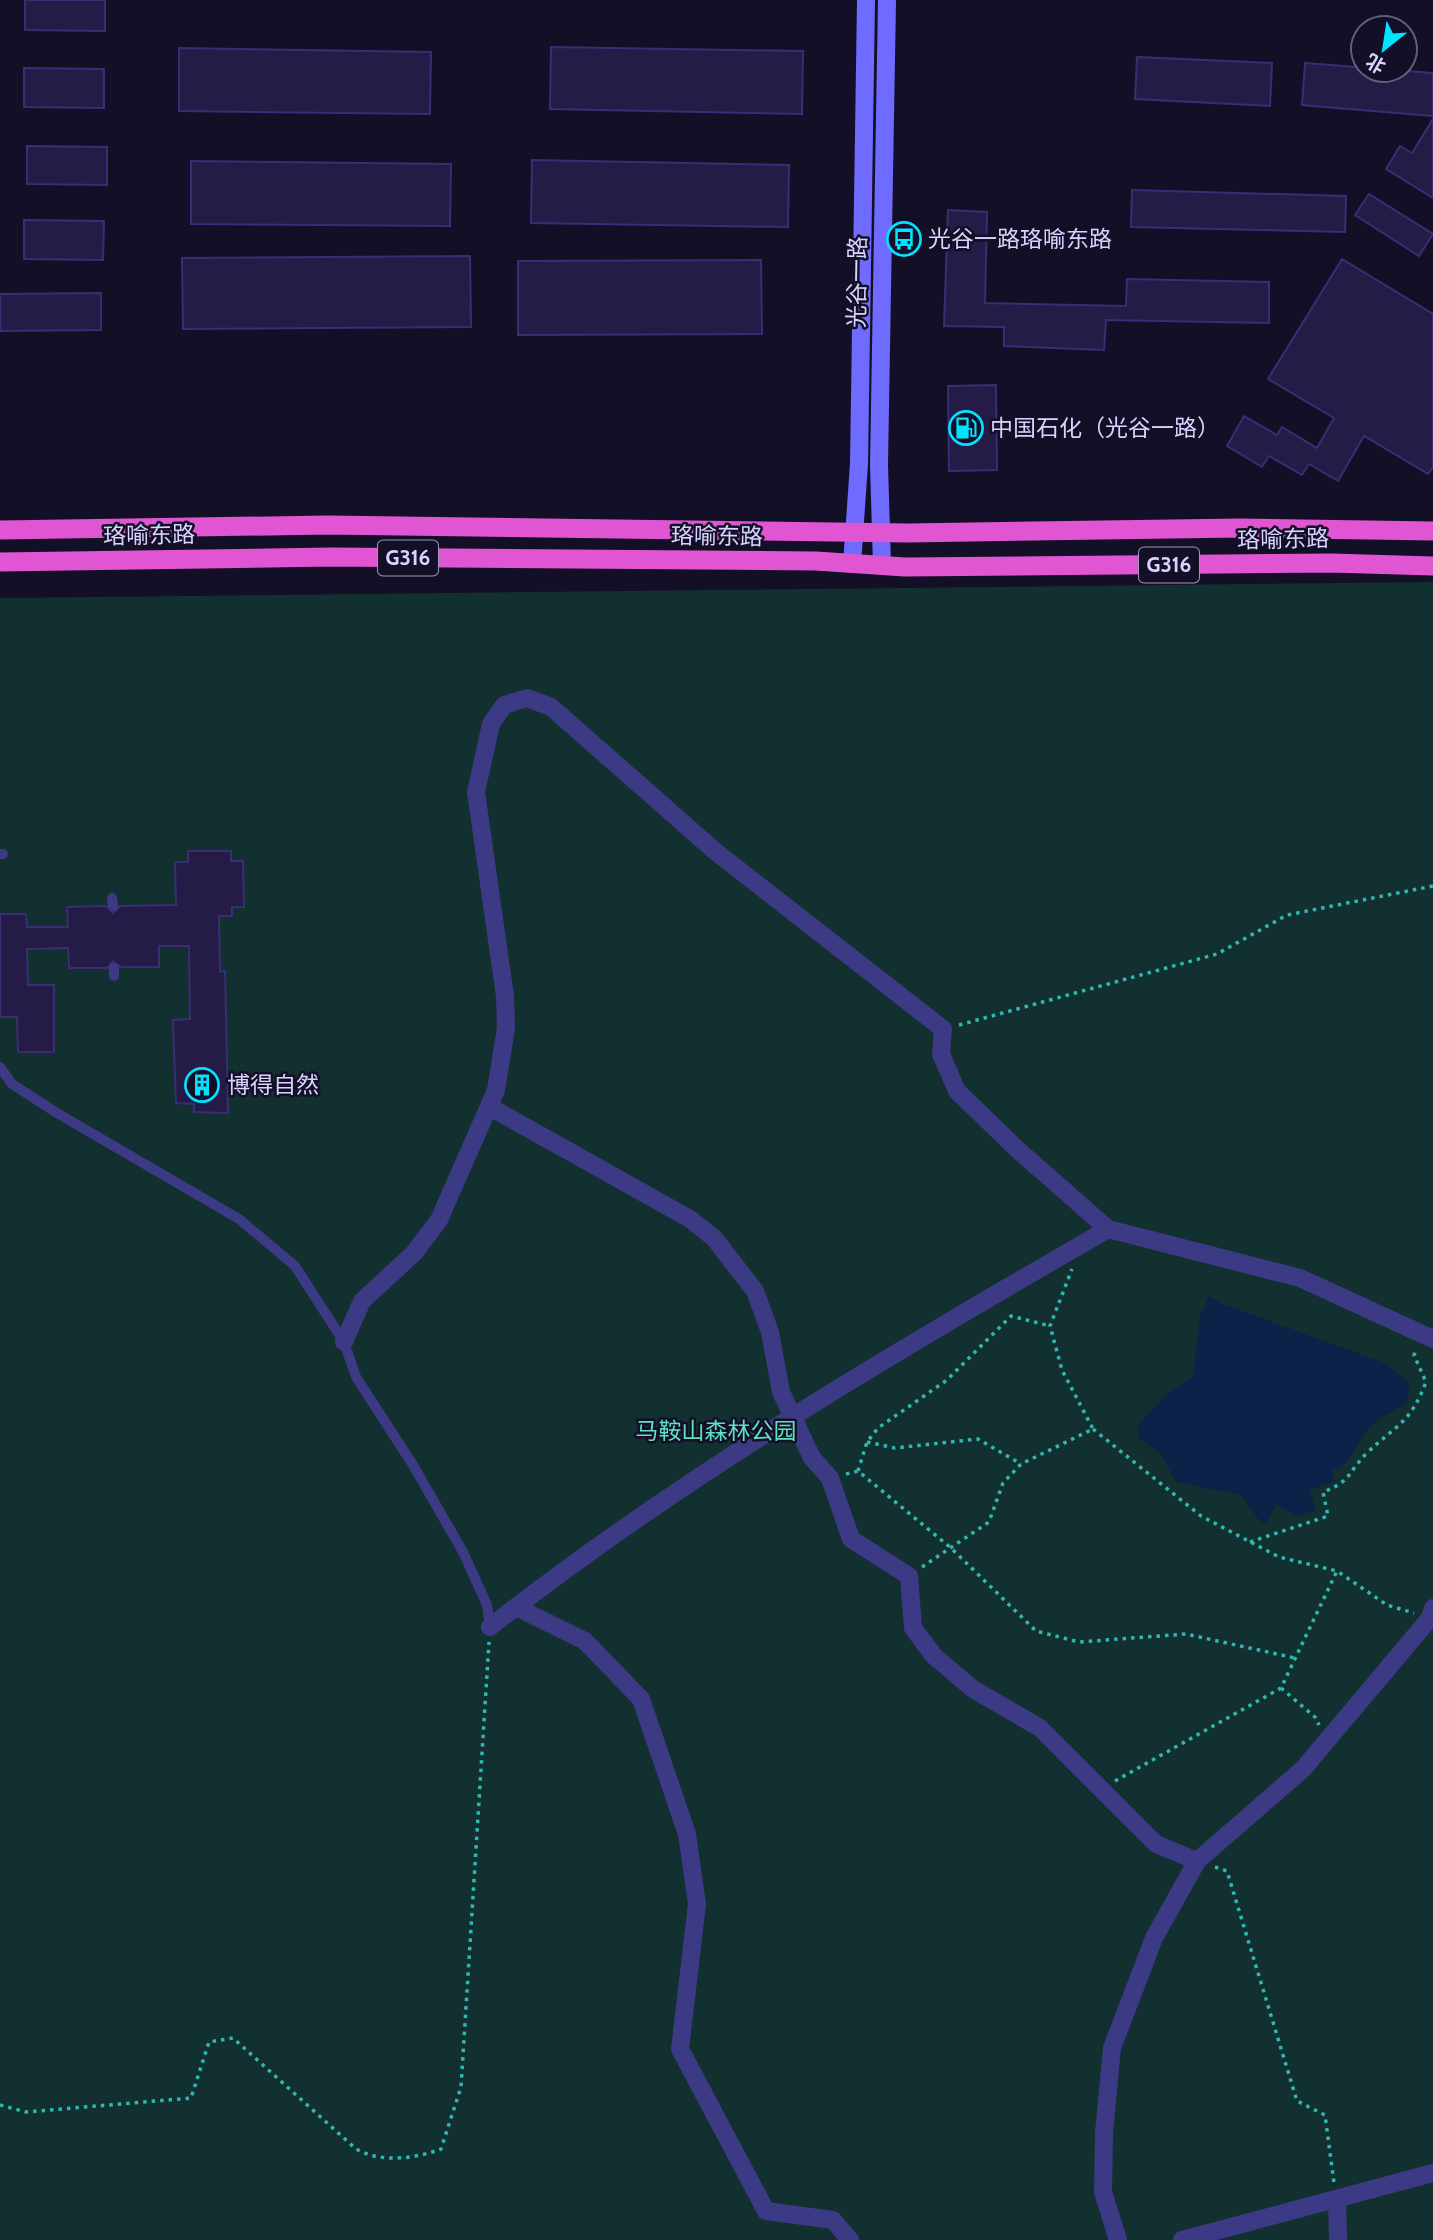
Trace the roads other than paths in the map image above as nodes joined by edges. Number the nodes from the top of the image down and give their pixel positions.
1 (866, 0) edge
2 (887, 0) edge
3 (0, 530) edge
4 (1433, 531) edge
5 (854, 532) junction
6 (881, 532) junction
7 (0, 562) edge
8 (852, 564) junction
9 (881, 565) junction
10 (1433, 566) edge
11 (0, 1067) edge
12 (490, 1107) junction
13 (113, 1130) dead end
14 (110, 1143) junction
15 (1108, 1229) junction
16 (1428, 1337) edge
17 (344, 1342) junction
18 (792, 1414) junction
19 (516, 1607) junction
20 (1432, 1616) edge
21 (490, 1627) joint
22 (1197, 1861) junction
23 (1433, 2174) edge
24 (1336, 2199) junction
25 (850, 2240) edge
26 (1118, 2240) edge
27 (1182, 2240) edge
28 (1338, 2240) edge

1 - 5 main road, 光谷一路
2 - 6 main road, 光谷一路
3 - 5 highway, 珞喻东路 / G316
4 - 6 highway, 珞喻东路 / G316
5 - 6 highway, 珞喻东路 / G316
5 - 8 main road, 光谷一路
6 - 9 main road, 光谷一路
7 - 8 highway, 珞喻东路 / G316
8 - 9 highway, 珞喻东路 / G316
9 - 10 highway, 珞喻东路 / G316
11 - 14 lane
12 - 15 street
12 - 17 street
12 - 18 street
13 - 14 lane
14 - 17 lane
15 - 16 street
15 - 18 street
17 - 21 lane
18 - 19 street
18 - 22 street
19 - 21 street
19 - 25 street
20 - 22 street
22 - 26 street
23 - 24 street
24 - 27 street
24 - 28 street

